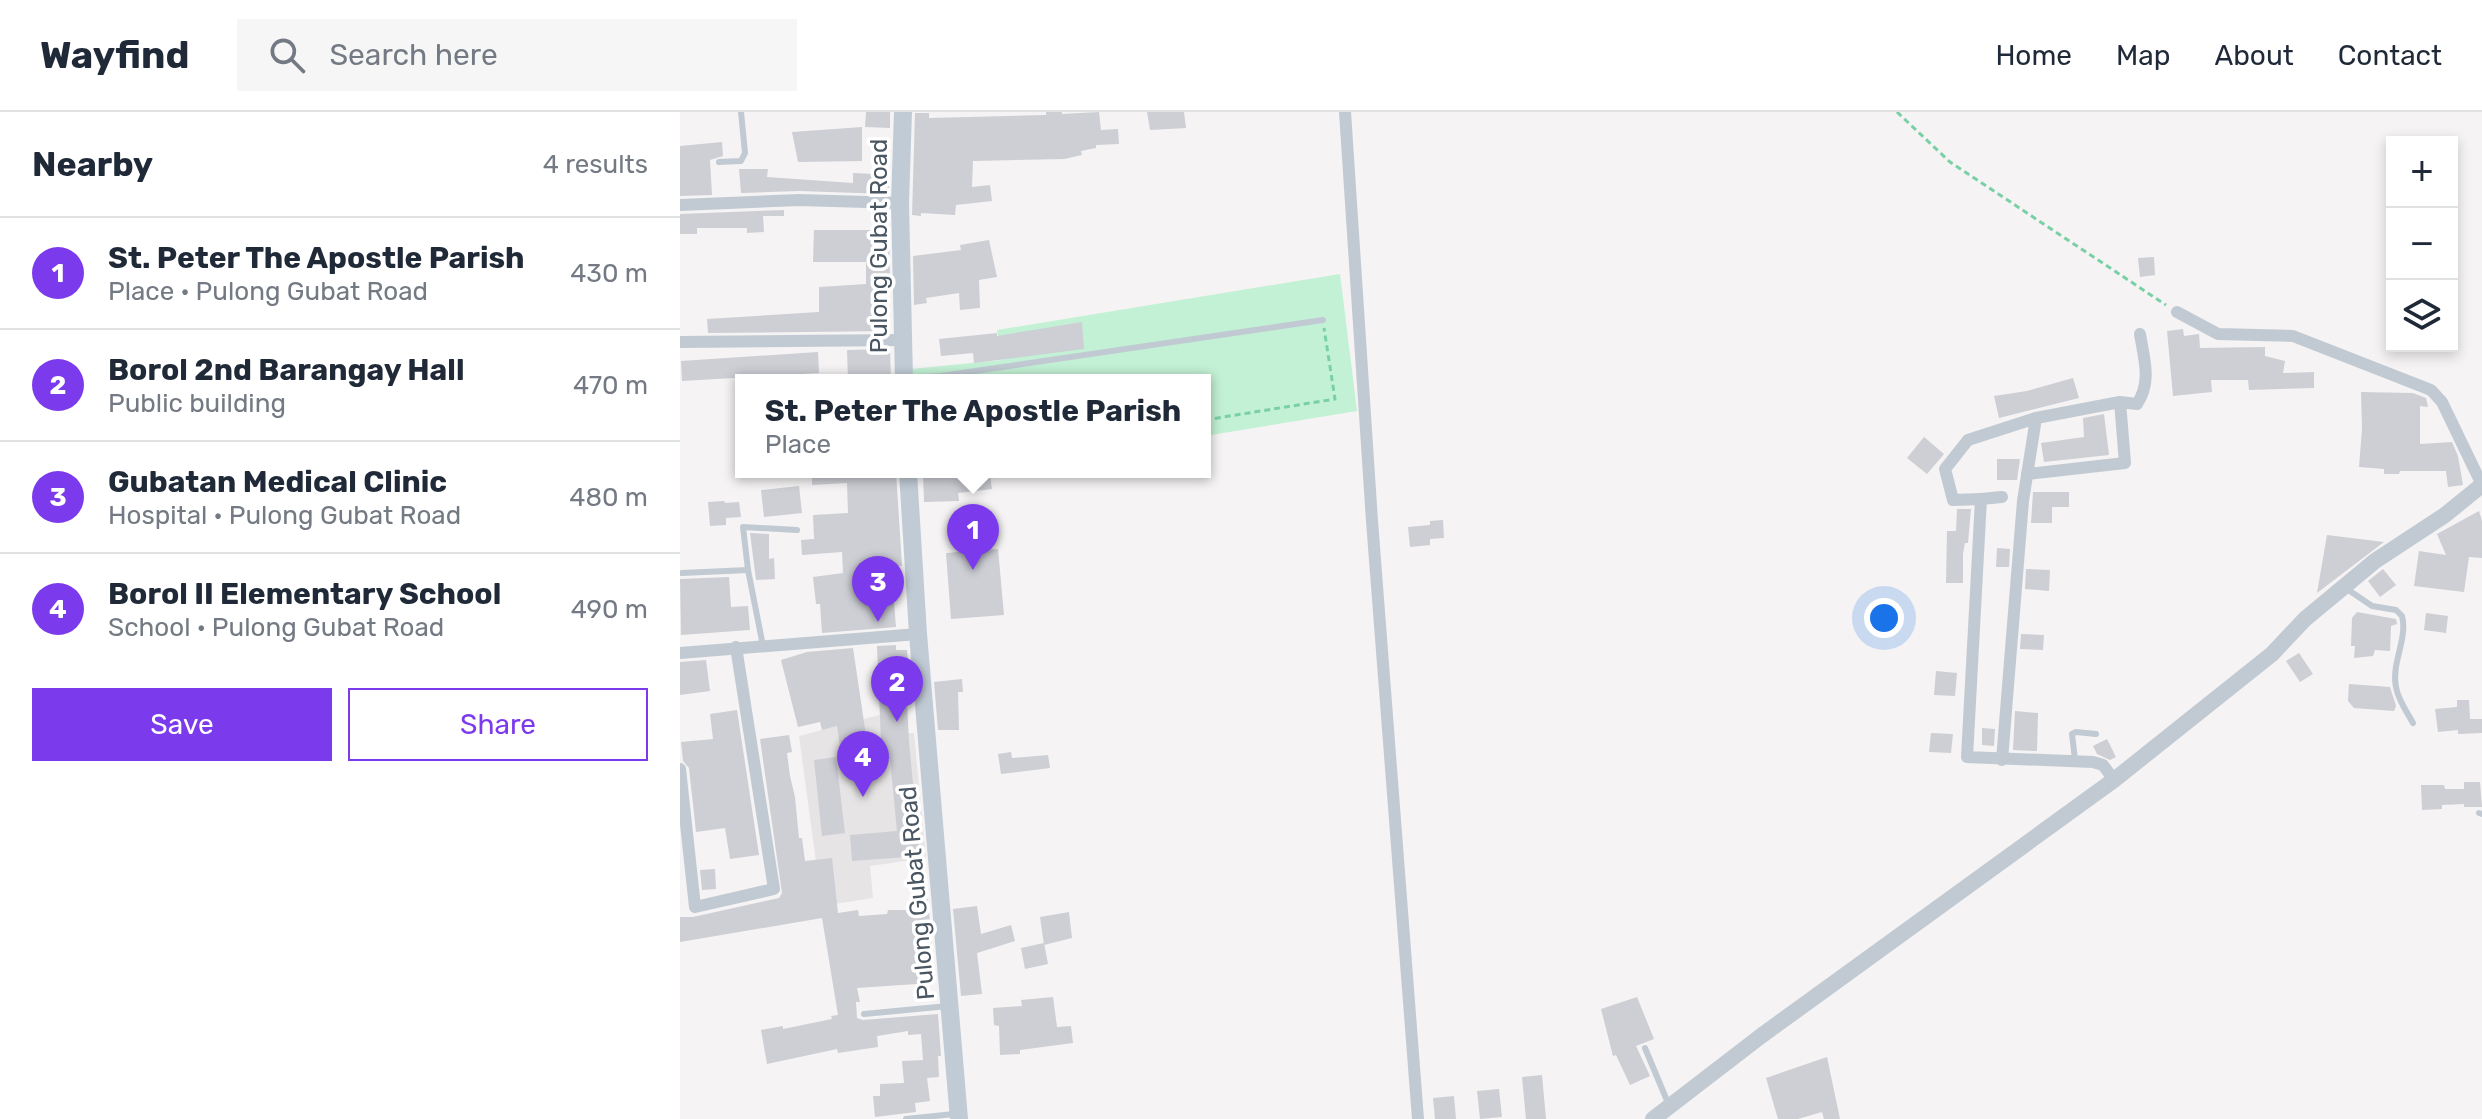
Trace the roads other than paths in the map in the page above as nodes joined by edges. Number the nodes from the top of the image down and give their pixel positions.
1 (741, 112) edge
2 (903, 112) edge
3 (1345, 112) edge
4 (719, 162) dead end
5 (900, 203) junction
6 (680, 205) edge
7 (2177, 312) road end
8 (1323, 320) road end
9 (2140, 334) dead end
10 (903, 340) junction
11 (680, 342) edge
12 (904, 374) edge
13 (955, 374) edge
14 (2120, 402) junction
15 (2036, 418) junction
16 (2027, 474) junction
17 (908, 478) edge
18 (2482, 485) edge
19 (2002, 497) dead end
20 (1981, 499) junction
21 (797, 530) dead end
22 (748, 570) junction
23 (682, 573) edge
24 (2344, 587) junction
25 (918, 634) junction
26 (763, 646) junction
27 (736, 647) junction
28 (680, 653) edge
29 (2413, 723) dead end
30 (2096, 734) dead end
31 (2002, 760) junction
32 (2075, 760) junction
33 (680, 769) edge
34 (2114, 780) junction
35 (951, 1005) junction
36 (864, 1014) dead end
37 (1645, 1048) dead end
38 (1670, 1107) junction
39 (959, 1116) edge
40 (906, 1119) edge
41 (1418, 1119) edge
42 (1653, 1119) edge

1 - 4 lane
2 - 5 main road, Pulong Gubat Road
3 - 41 street
5 - 6 street
5 - 10 main road, Pulong Gubat Road
7 - 18 street
8 - 13 lane
9 - 14 street
10 - 11 street
10 - 12 main road, Pulong Gubat Road
14 - 15 street
14 - 16 street
15 - 16 street
15 - 20 street
16 - 31 street
17 - 25 main road, Pulong Gubat Road
18 - 24 street
19 - 20 street
20 - 31 street
21 - 22 lane
22 - 23 lane
22 - 26 lane
24 - 29 lane
24 - 34 street
25 - 26 street
25 - 35 main road, Pulong Gubat Road
26 - 27 street
27 - 28 street
27 - 33 street
30 - 32 lane
31 - 32 street
32 - 34 street
34 - 38 street
35 - 36 lane
35 - 39 main road, Pulong Gubat Road
37 - 38 lane
38 - 42 street
39 - 40 lane

